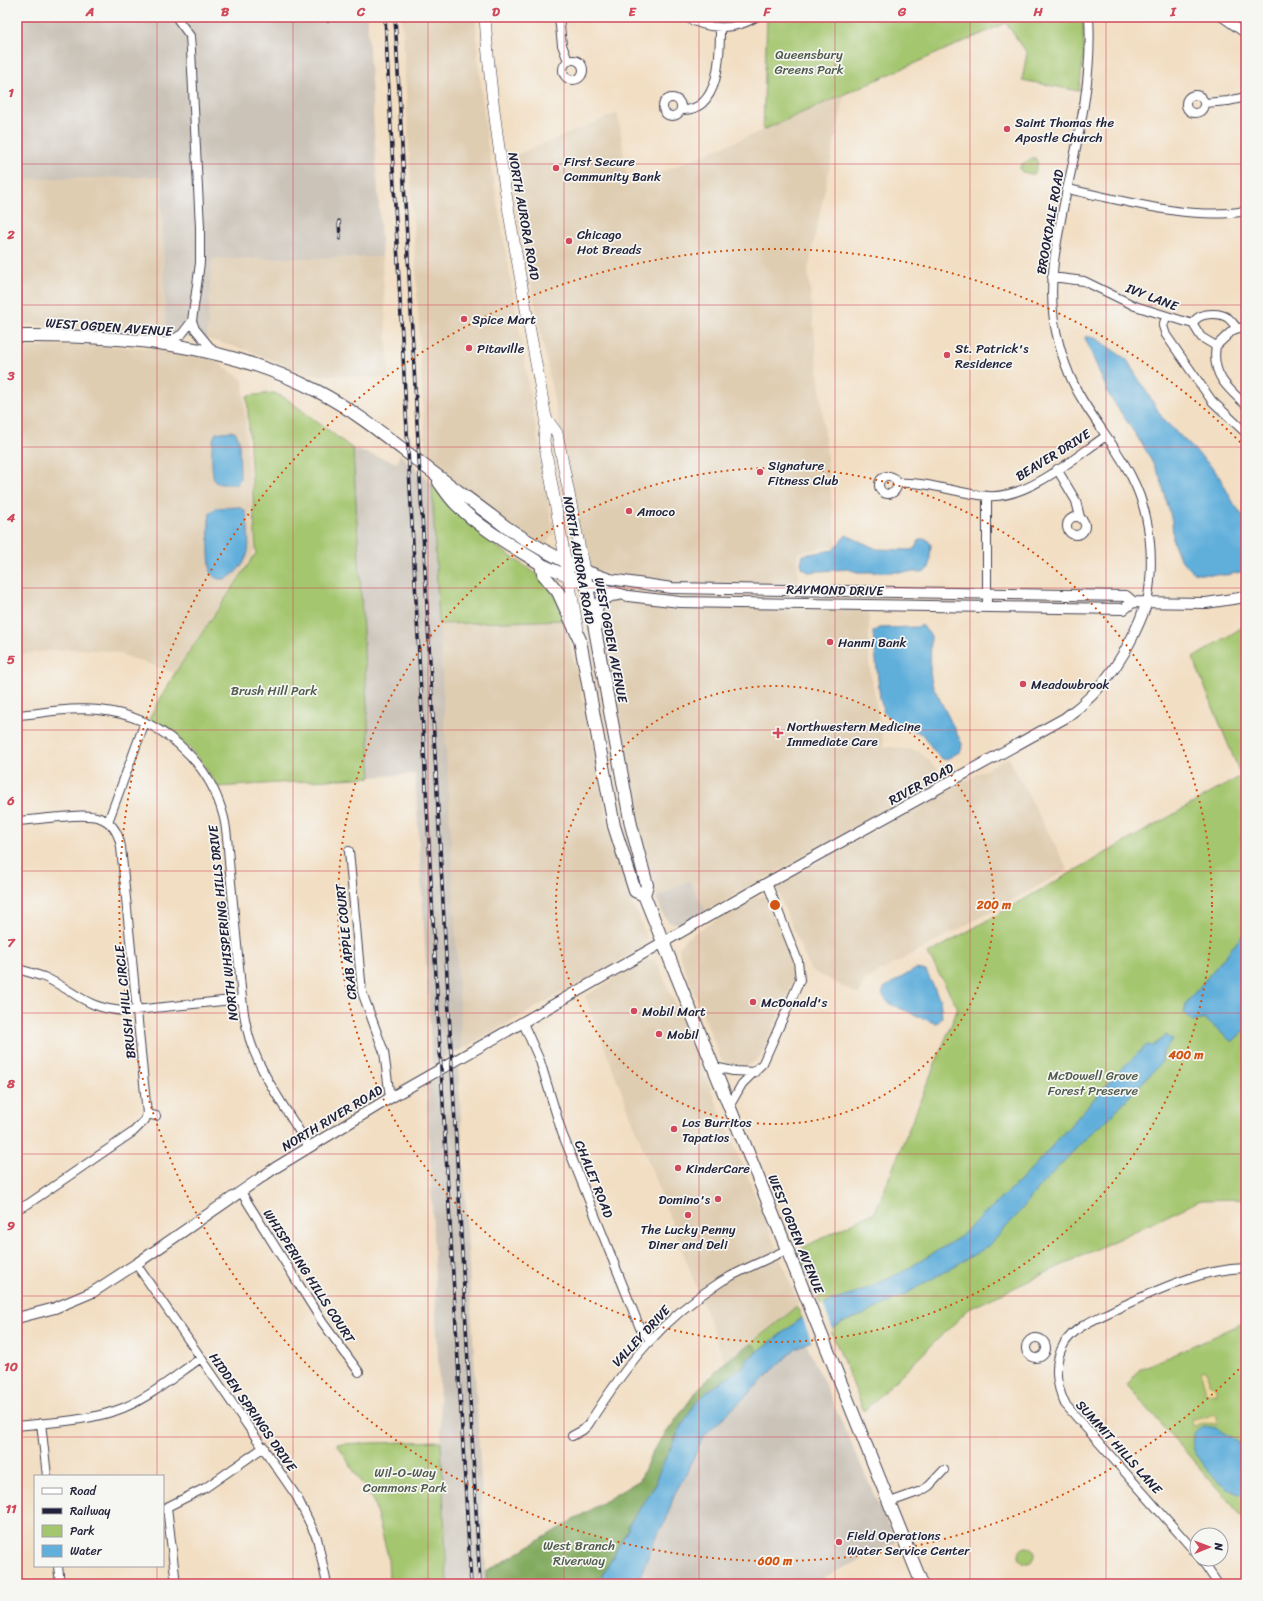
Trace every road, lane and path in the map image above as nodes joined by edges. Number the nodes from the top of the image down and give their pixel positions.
1 (176, 17) edge
2 (485, 17) edge
3 (558, 17) edge
4 (686, 17) edge
5 (756, 17) edge
6 (1089, 17) edge
7 (1222, 17) edge
8 (720, 28) junction
9 (1246, 34) edge
10 (568, 61) dead end
11 (1246, 97) edge
12 (1205, 103) dead end
13 (681, 110) dead end
14 (1068, 189) junction
15 (1246, 211) edge
16 (1052, 277) junction
17 (1166, 317) junction
18 (192, 321) junction
19 (1193, 324) junction
20 (1246, 326) edge
21 (1237, 328) junction
22 (17, 336) edge
23 (167, 343) junction
24 (1216, 346) junction
25 (214, 352) junction
26 (1246, 405) edge
27 (546, 418) junction
28 (1246, 433) edge
29 (1106, 436) junction
30 (1057, 469) junction
31 (429, 470) junction
32 (898, 483) dead end
33 (988, 496) junction
34 (1080, 517) dead end
35 (566, 562) junction
36 (541, 564) junction
37 (584, 570) junction
38 (569, 578) junction
39 (586, 584) junction
40 (620, 594) junction
41 (987, 594) junction
42 (1246, 597) edge
43 (1133, 602) junction
44 (1146, 602) junction
45 (987, 607) junction
46 (580, 640) junction
47 (597, 644) junction
48 (591, 706) joint
49 (17, 716) edge
50 (145, 722) junction
51 (17, 821) edge
52 (108, 822) junction
53 (349, 851) dead end
54 (767, 883) junction
55 (644, 895) junction
56 (664, 943) junction
57 (17, 969) edge
58 (242, 999) junction
59 (138, 1010) junction
60 (523, 1023) junction
61 (714, 1067) junction
62 (755, 1072) junction
63 (390, 1098) junction
64 (730, 1105) junction
65 (147, 1114) junction
66 (156, 1116) dead end
67 (309, 1147) junction
68 (241, 1192) junction
69 (17, 1209) edge
70 (788, 1249) junction
71 (136, 1264) junction
72 (1246, 1268) edge
73 (17, 1318) edge
74 (650, 1340) junction
75 (1045, 1351) dead end
76 (1059, 1356) junction
77 (202, 1358) junction
78 (359, 1372) dead end
79 (41, 1423) junction
80 (17, 1426) edge
81 (572, 1436) dead end
82 (264, 1447) junction
83 (944, 1470) dead end
84 (47, 1475) edge
85 (890, 1502) junction
86 (165, 1508) edge
87 (1189, 1545) edge
88 (58, 1567) edge
89 (1206, 1567) edge
90 (60, 1584) edge
91 (176, 1584) edge
92 (327, 1584) edge
93 (922, 1584) edge
94 (1218, 1584) edge

1 - 18 street
2 - 27 main road, NORTH AURORA ROAD
3 - 10 street
4 - 8 street
5 - 8 street
6 - 14 street, BROOKDALE ROAD
7 - 9 street
8 - 13 street
11 - 12 street
14 - 15 street
14 - 16 street, BROOKDALE ROAD
16 - 17 street, IVY LANE
16 - 29 street, BROOKDALE ROAD
17 - 19 street, IVY LANE
17 - 28 street
18 - 23 street
18 - 25 street
19 - 21 street
19 - 24 street
20 - 21 street
21 - 24 street
22 - 23 main road, WEST OGDEN AVENUE
23 - 25 main road, WEST OGDEN AVENUE
24 - 26 street
25 - 31 main road, WEST OGDEN AVENUE
27 - 35 main road, NORTH AURORA ROAD
27 - 37 main road, NORTH AURORA ROAD
29 - 30 street, BEAVER DRIVE
29 - 44 street, BROOKDALE ROAD
30 - 33 street, BEAVER DRIVE
30 - 34 street
31 - 35 main road, WEST OGDEN AVENUE
31 - 36 main road, WEST OGDEN AVENUE
32 - 33 street, BEAVER DRIVE
33 - 41 street
35 - 37 main road, WEST OGDEN AVENUE
35 - 38 main road, NORTH AURORA ROAD
36 - 38 main road, RAYMOND DRIVE
36 - 46 main road
37 - 39 main road, WEST OGDEN AVENUE
37 - 41 street, RAYMOND DRIVE
38 - 39 main road, RAYMOND DRIVE
38 - 46 main road, NORTH AURORA ROAD
39 - 40 street, RAYMOND DRIVE
39 - 47 main road, WEST OGDEN AVENUE
40 - 45 street, RAYMOND DRIVE
40 - 47 street
41 - 43 street, RAYMOND DRIVE
41 - 45 street
42 - 44 street, RAYMOND DRIVE
43 - 44 street, RAYMOND DRIVE
43 - 45 street, RAYMOND DRIVE
44 - 54 street, RIVER ROAD
46 - 48 main road, NORTH AURORA ROAD
47 - 55 main road, WEST OGDEN AVENUE
48 - 55 main road, WEST OGDEN AVENUE
49 - 50 street, NORTH WHISPERING HILLS DRIVE
50 - 52 street
50 - 58 street, NORTH WHISPERING HILLS DRIVE
51 - 52 street
52 - 59 street, BRUSH HILL CIRCLE
53 - 63 street, CRAB APPLE COURT
54 - 56 street, RIVER ROAD
54 - 62 street
55 - 56 main road, WEST OGDEN AVENUE
56 - 60 street, NORTH RIVER ROAD
56 - 61 main road, WEST OGDEN AVENUE
57 - 59 street
58 - 59 street
58 - 67 street, NORTH WHISPERING HILLS DRIVE
59 - 65 street, BRUSH HILL CIRCLE
60 - 63 street, NORTH RIVER ROAD
60 - 74 street, CHALET ROAD
61 - 62 street
61 - 64 main road, WEST OGDEN AVENUE
62 - 64 street
63 - 67 street, NORTH RIVER ROAD
64 - 70 main road, WEST OGDEN AVENUE
65 - 66 street
65 - 69 street
67 - 68 street, NORTH RIVER ROAD
68 - 71 street, NORTH RIVER ROAD
68 - 78 street, WHISPERING HILLS COURT
70 - 74 street, VALLEY DRIVE
70 - 85 main road, WEST OGDEN AVENUE
71 - 73 street, NORTH RIVER ROAD
71 - 77 street, HIDDEN SPRINGS DRIVE
72 - 76 street
74 - 81 street, VALLEY DRIVE
75 - 76 street
76 - 87 street, SUMMIT HILLS LANE
77 - 79 street
77 - 82 street, HIDDEN SPRINGS DRIVE
79 - 80 street
79 - 84 street
82 - 86 street
82 - 92 street, HIDDEN SPRINGS DRIVE
83 - 85 street
85 - 93 main road, WEST OGDEN AVENUE
86 - 91 street
88 - 90 street
89 - 94 street

